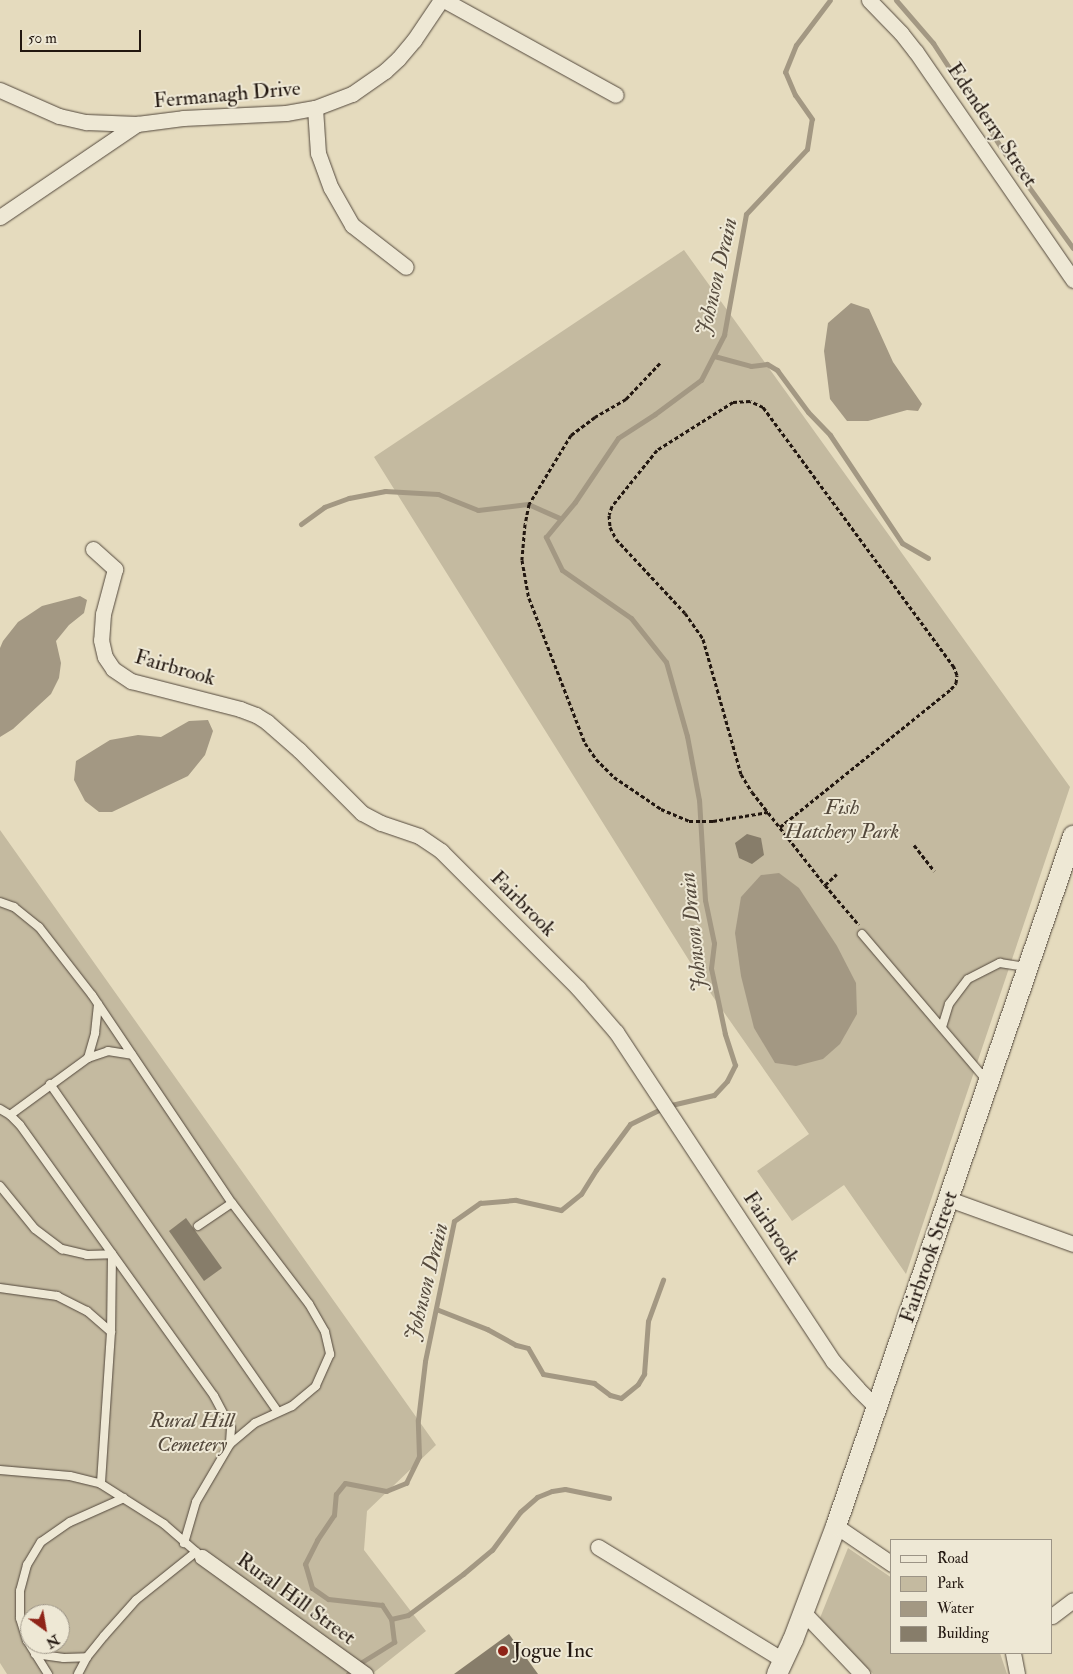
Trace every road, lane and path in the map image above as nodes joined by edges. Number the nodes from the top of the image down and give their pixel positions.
1 (443, 0) edge
2 (868, 0) edge
3 (0, 90) edge
4 (616, 95) dead end
5 (315, 108) junction
6 (137, 124) junction
7 (0, 217) edge
8 (406, 267) dead end
9 (1073, 280) edge
10 (660, 364) dead end
11 (93, 549) dead end
12 (768, 812) junction
13 (780, 827) junction
14 (1073, 836) edge
15 (914, 845) dead end
16 (934, 871) dead end
17 (837, 874) dead end
18 (825, 885) junction
19 (0, 902) edge
20 (863, 932) joint
21 (1028, 968) junction
22 (98, 1004) junction
23 (942, 1027) junction
24 (132, 1055) junction
25 (88, 1058) junction
26 (988, 1083) junction
27 (50, 1084) junction
28 (0, 1109) edge
29 (10, 1115) junction
30 (0, 1186) edge
31 (949, 1199) junction
32 (232, 1203) junction
33 (198, 1226) dead end
34 (1073, 1244) edge
35 (112, 1254) junction
36 (0, 1288) edge
37 (111, 1332) junction
38 (877, 1408) junction
39 (278, 1412) junction
40 (230, 1444) junction
41 (0, 1470) edge
42 (101, 1484) junction
43 (124, 1498) junction
44 (836, 1526) junction
45 (184, 1543) junction
46 (598, 1547) dead end
47 (199, 1555) junction
48 (890, 1563) edge
49 (1073, 1600) edge
50 (20, 1604) edge
51 (803, 1612) junction
52 (1053, 1615) edge
53 (35, 1654) joint
54 (1013, 1654) edge
55 (87, 1657) junction
56 (780, 1667) edge
57 (48, 1674) edge
58 (78, 1674) edge
59 (365, 1674) edge
60 (862, 1674) edge
61 (1017, 1674) edge

1 - 4 street
1 - 5 street, Fermanagh Drive
2 - 9 street, Edenderry Street
3 - 6 street
5 - 6 street, Fermanagh Drive
5 - 8 street
6 - 7 street, Fermanagh Drive
10 - 12 path
11 - 38 street, Fairbrook
12 - 13 path
12 - 13 path
13 - 18 path
14 - 21 street, Fairbrook Street
15 - 16 path
17 - 18 path
18 - 20 path
19 - 22 lane
20 - 23 lane
21 - 23 lane
21 - 26 street, Fairbrook Street
22 - 24 lane
22 - 25 lane
23 - 26 lane
24 - 25 lane
24 - 32 lane
25 - 27 lane
26 - 31 street, Fairbrook Street
27 - 29 lane
27 - 39 lane
28 - 29 lane
29 - 35 lane
30 - 35 lane
31 - 34 street
31 - 38 street, Fairbrook Street
32 - 33 lane
32 - 39 lane
35 - 37 lane
35 - 40 lane
36 - 37 lane
37 - 42 lane
38 - 44 street, Fairbrook Street
39 - 40 lane
40 - 45 lane
41 - 42 lane
42 - 43 lane
43 - 45 lane
43 - 50 lane
44 - 48 street
44 - 51 street, Fairbrook Street
45 - 47 lane
46 - 56 street
47 - 55 lane
47 - 59 street, Rural Hill Street
49 - 52 street
51 - 56 street, Fairbrook Street
51 - 60 street
53 - 55 lane
53 - 57 lane
54 - 61 street
55 - 58 lane

